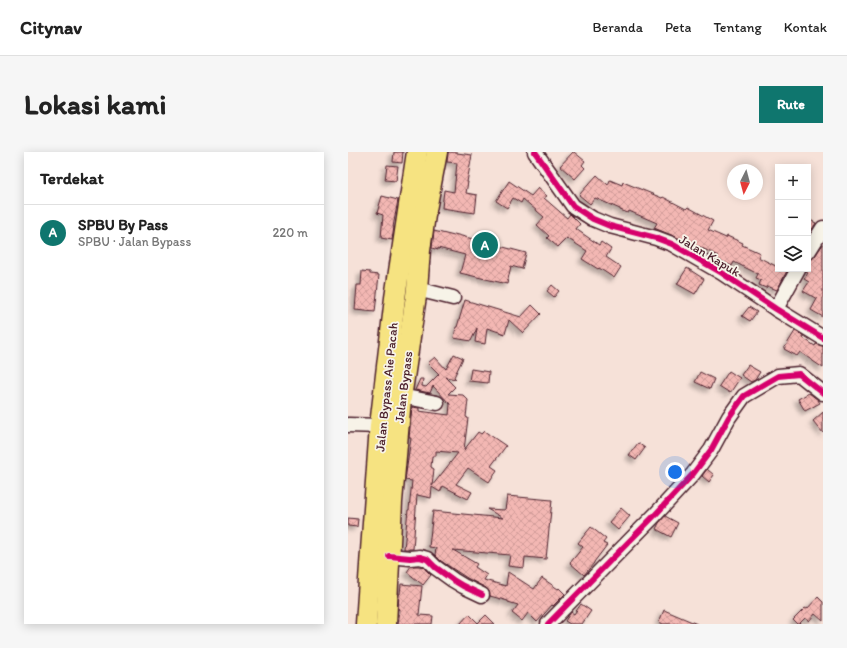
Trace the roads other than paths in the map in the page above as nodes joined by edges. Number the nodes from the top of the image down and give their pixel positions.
1 (417, 152) edge
2 (437, 152) edge
3 (535, 152) edge
4 (823, 228) edge
5 (811, 247) edge
6 (796, 272) edge
7 (416, 289) junction
8 (453, 298) dead end
9 (776, 309) junction
10 (823, 338) edge
11 (823, 393) edge
12 (401, 398) junction
13 (437, 403) dead end
14 (348, 425) edge
15 (380, 426) junction
16 (389, 556) junction
17 (482, 595) dead end
18 (366, 624) edge
19 (386, 624) edge
20 (548, 624) edge

1 - 15 highway, Jalan Bypass Aie Pacah
2 - 7 highway, Jalan Bypass
3 - 9 street, Jalan Kapuk
4 - 5 street
6 - 9 street
7 - 8 street
7 - 12 highway, Jalan Bypass
9 - 10 street, Jalan Kapuk
11 - 20 street
12 - 13 street
12 - 16 highway, Jalan Bypass
14 - 15 street
15 - 18 highway, Jalan Bypass Aie Pacah
16 - 17 street
16 - 19 highway, Jalan Bypass

